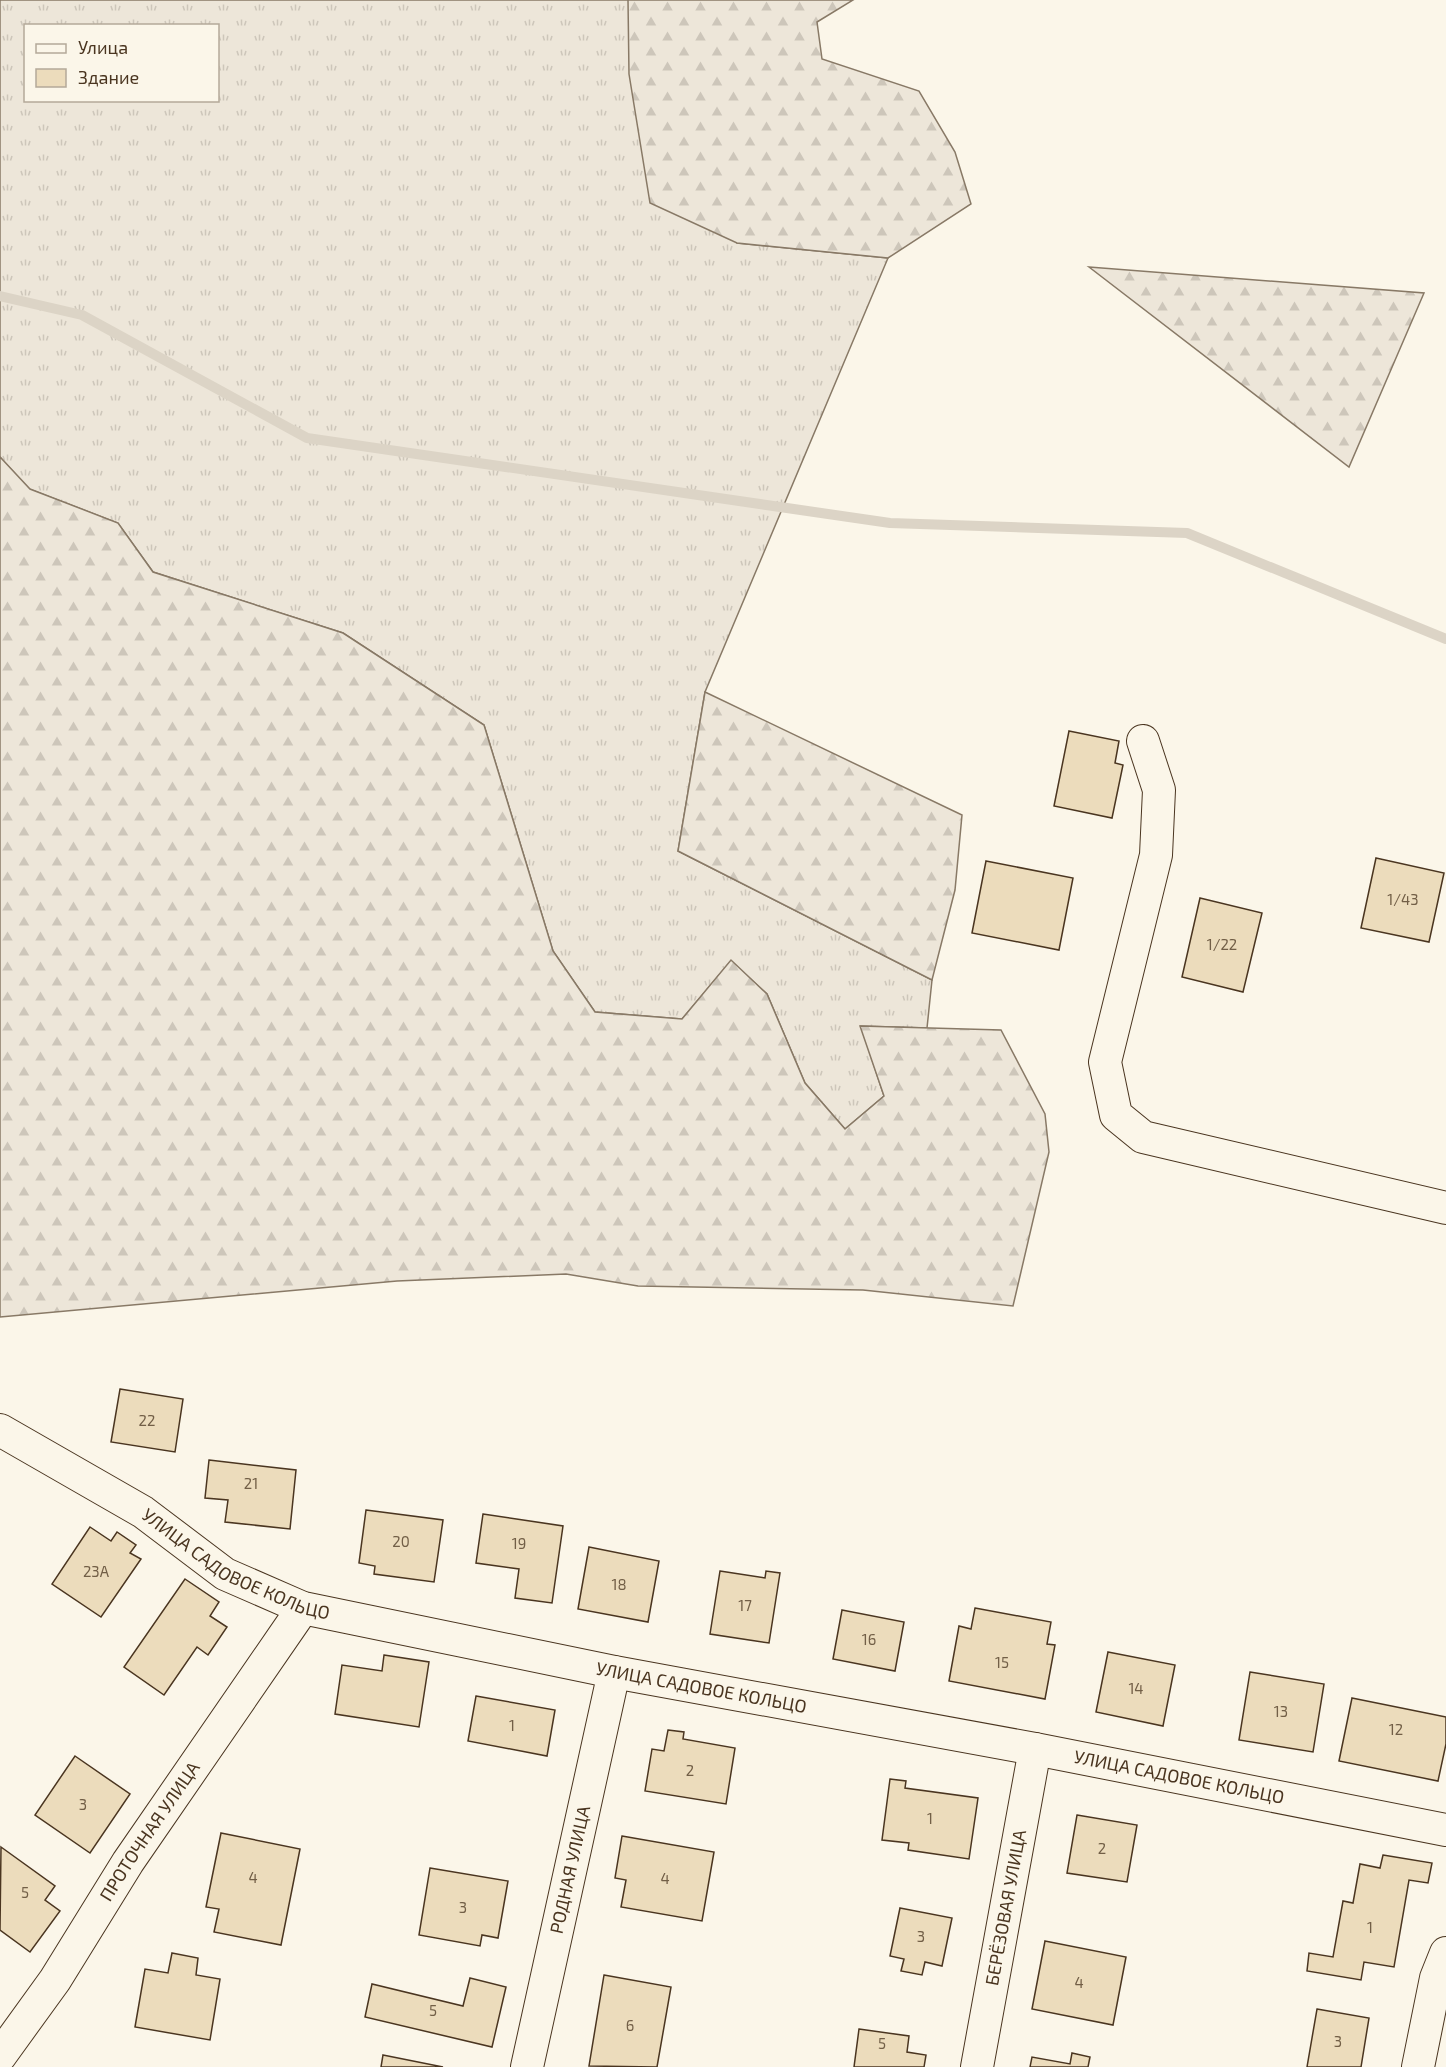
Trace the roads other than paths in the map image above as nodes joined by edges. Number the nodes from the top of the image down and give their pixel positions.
1 (1143, 741) dead end
2 (1446, 1208) edge
3 (0, 1430) edge
4 (303, 1608) junction
5 (614, 1672) junction
6 (1035, 1749) junction
7 (1446, 1830) edge
8 (1446, 1953) edge
9 (0, 2056) edge
10 (527, 2067) edge
11 (977, 2067) edge
12 (1418, 2067) edge

1 - 2 street
3 - 4 street, УЛИЦА САДОВОЕ КОЛЬЦО
4 - 5 street, УЛИЦА САДОВОЕ КОЛЬЦО
4 - 9 street, ПРОТОЧНАЯ УЛИЦА
5 - 6 street, УЛИЦА САДОВОЕ КОЛЬЦО
5 - 10 street, РОДНАЯ УЛИЦА
6 - 7 street, УЛИЦА САДОВОЕ КОЛЬЦО
6 - 11 street, БЕРЁЗОВАЯ УЛИЦА
8 - 12 street

